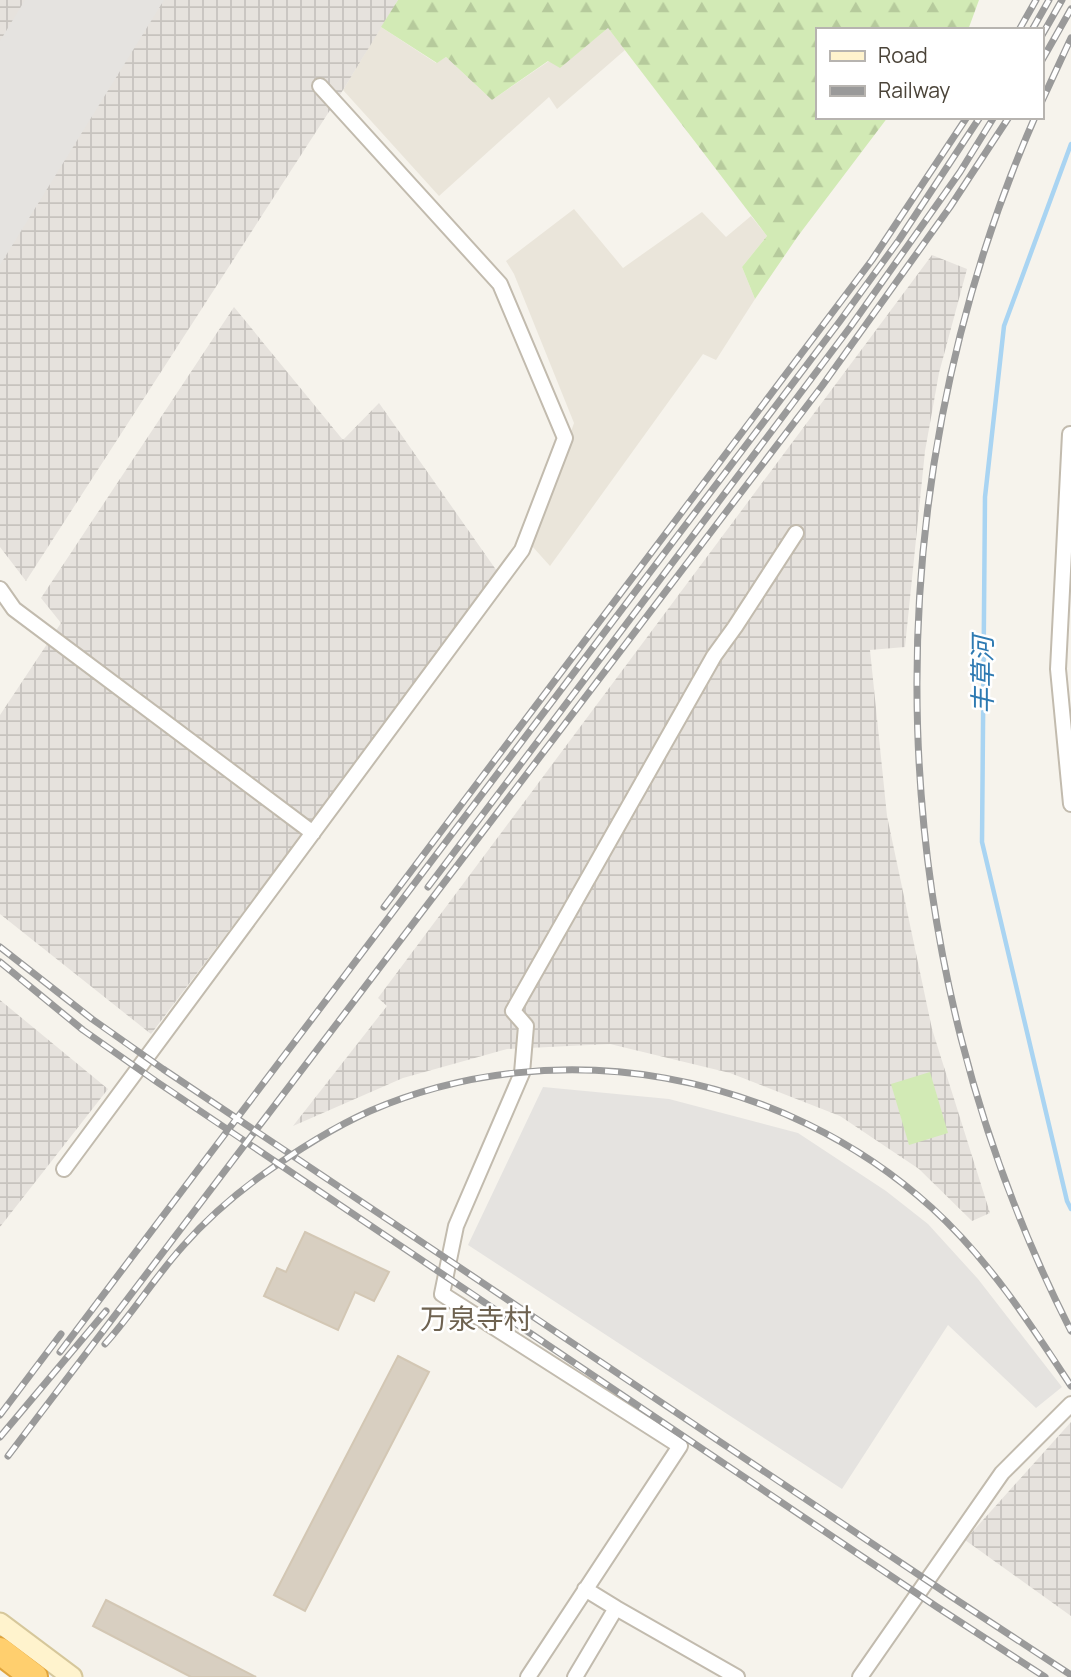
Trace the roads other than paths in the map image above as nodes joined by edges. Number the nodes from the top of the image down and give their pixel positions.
1 (320, 86) dead end
2 (1070, 434) edge
3 (796, 533) dead end
4 (0, 589) edge
5 (1071, 803) edge
6 (313, 833) junction
7 (64, 1169) dead end
8 (1071, 1404) edge
9 (586, 1590) junction
10 (616, 1608) junction
11 (0, 1623) edge
12 (0, 1651) edge
13 (34, 1677) edge
14 (72, 1677) edge
15 (528, 1677) edge
16 (575, 1677) edge
17 (737, 1677) edge
18 (860, 1677) edge

1 - 6 street
2 - 5 street
3 - 9 street
4 - 6 street
6 - 7 street
8 - 18 street
9 - 10 street
9 - 15 street
10 - 16 street
10 - 17 street
11 - 14 street
12 - 13 highway

